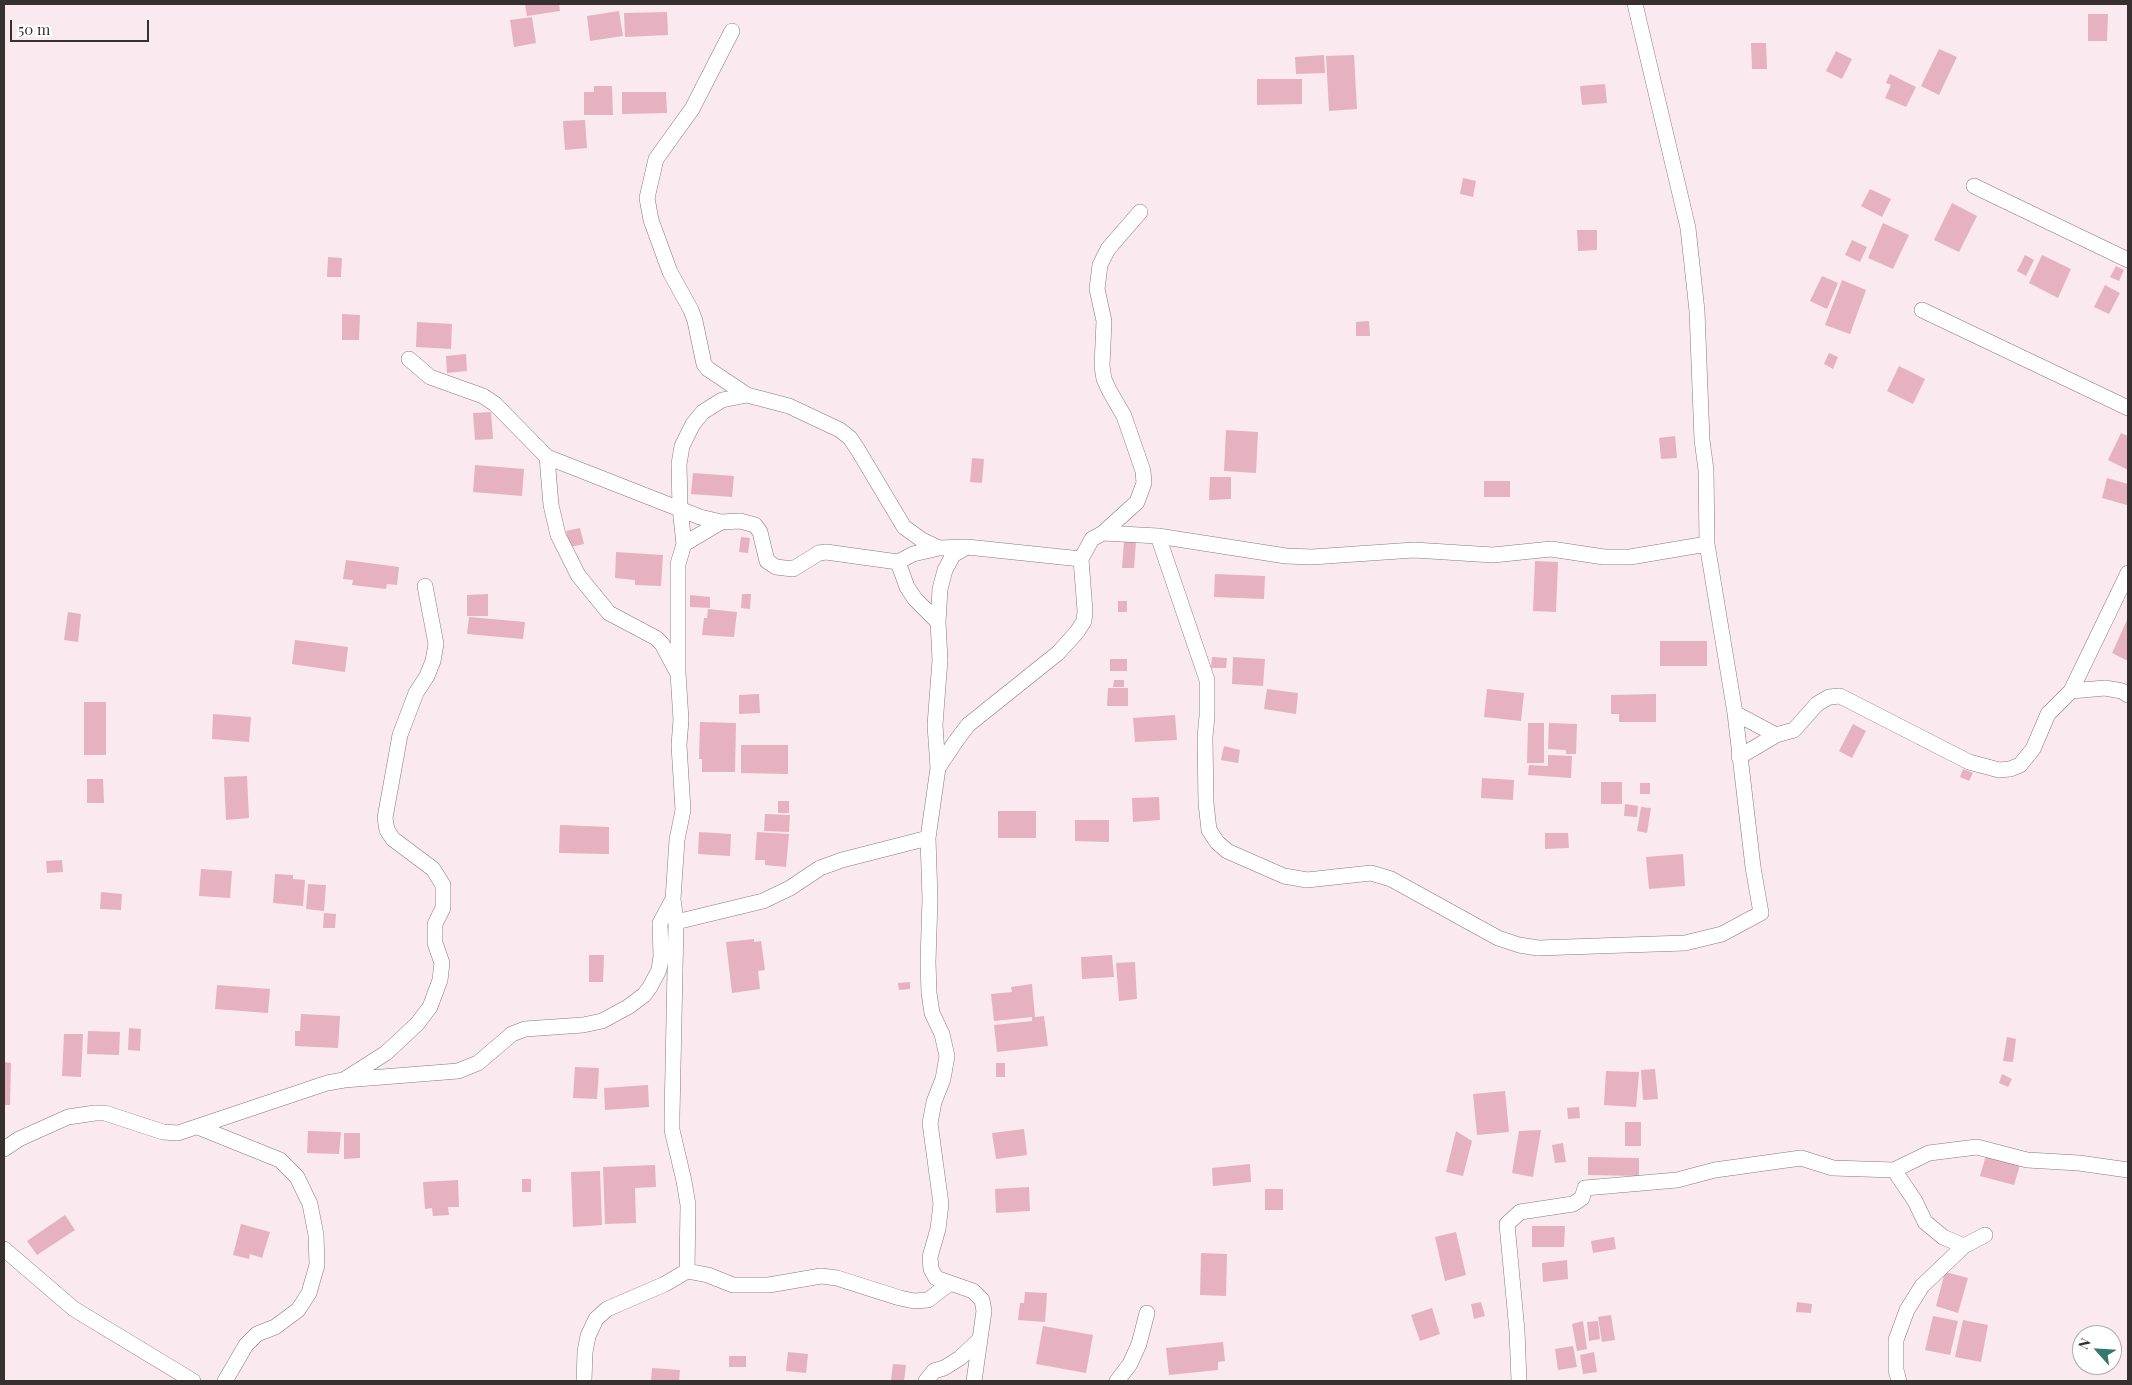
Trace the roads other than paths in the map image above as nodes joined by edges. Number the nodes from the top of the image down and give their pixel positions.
1 (1635, 4) edge
2 (732, 31) dead end
3 (1974, 186) dead end
4 (1140, 212) dead end
5 (2128, 260) edge
6 (1922, 310) dead end
7 (409, 359) dead end
8 (747, 395) junction
9 (2128, 408) edge
10 (547, 456) junction
11 (680, 508) junction
12 (721, 522) junction
13 (1103, 533) junction
14 (1158, 536) junction
15 (684, 544) junction
16 (1708, 544) junction
17 (967, 547) junction
18 (939, 548) junction
19 (1081, 559) junction
20 (898, 562) junction
21 (2128, 573) edge
22 (425, 586) dead end
23 (938, 622) junction
24 (678, 673) junction
25 (2071, 691) junction
26 (2128, 695) edge
27 (1735, 713) junction
28 (1776, 734) junction
29 (1740, 757) junction
30 (938, 768) junction
31 (928, 838) junction
32 (673, 900) junction
33 (676, 922) junction
34 (344, 1080) junction
35 (198, 1127) junction
36 (4, 1149) edge
37 (1894, 1170) junction
38 (2128, 1170) edge
39 (1985, 1235) dead end
40 (1964, 1246) junction
41 (4, 1249) edge
42 (687, 1271) junction
43 (949, 1284) junction
44 (1146, 1313) dead end
45 (979, 1340) junction
46 (193, 1381) edge
47 (225, 1381) edge
48 (584, 1381) edge
49 (926, 1381) edge
50 (974, 1381) edge
51 (1118, 1381) edge
52 (1519, 1381) edge
53 (1899, 1381) edge

1 - 16 street
2 - 8 street
3 - 5 street
4 - 13 street
6 - 9 street
7 - 10 street
8 - 11 street
8 - 18 street
10 - 11 street
10 - 24 street
11 - 12 street
11 - 15 street
12 - 15 street
12 - 20 street
13 - 14 street
13 - 19 street
14 - 16 street
14 - 29 street
15 - 24 street
16 - 27 street
17 - 18 street
17 - 19 street
17 - 23 street
18 - 20 street
19 - 30 street
20 - 23 street
21 - 25 street
22 - 34 street
23 - 30 street
24 - 32 street
25 - 26 street
25 - 28 street
27 - 28 street
27 - 29 street
28 - 29 street
30 - 31 street
31 - 33 street
31 - 43 street
32 - 33 street
32 - 34 street
33 - 42 street
34 - 35 street
35 - 36 street
35 - 47 street
37 - 38 street
37 - 40 street
37 - 52 street
39 - 40 street
40 - 53 street
41 - 46 street
42 - 43 street
42 - 48 street
43 - 45 street
44 - 51 street
45 - 49 street
45 - 50 street

